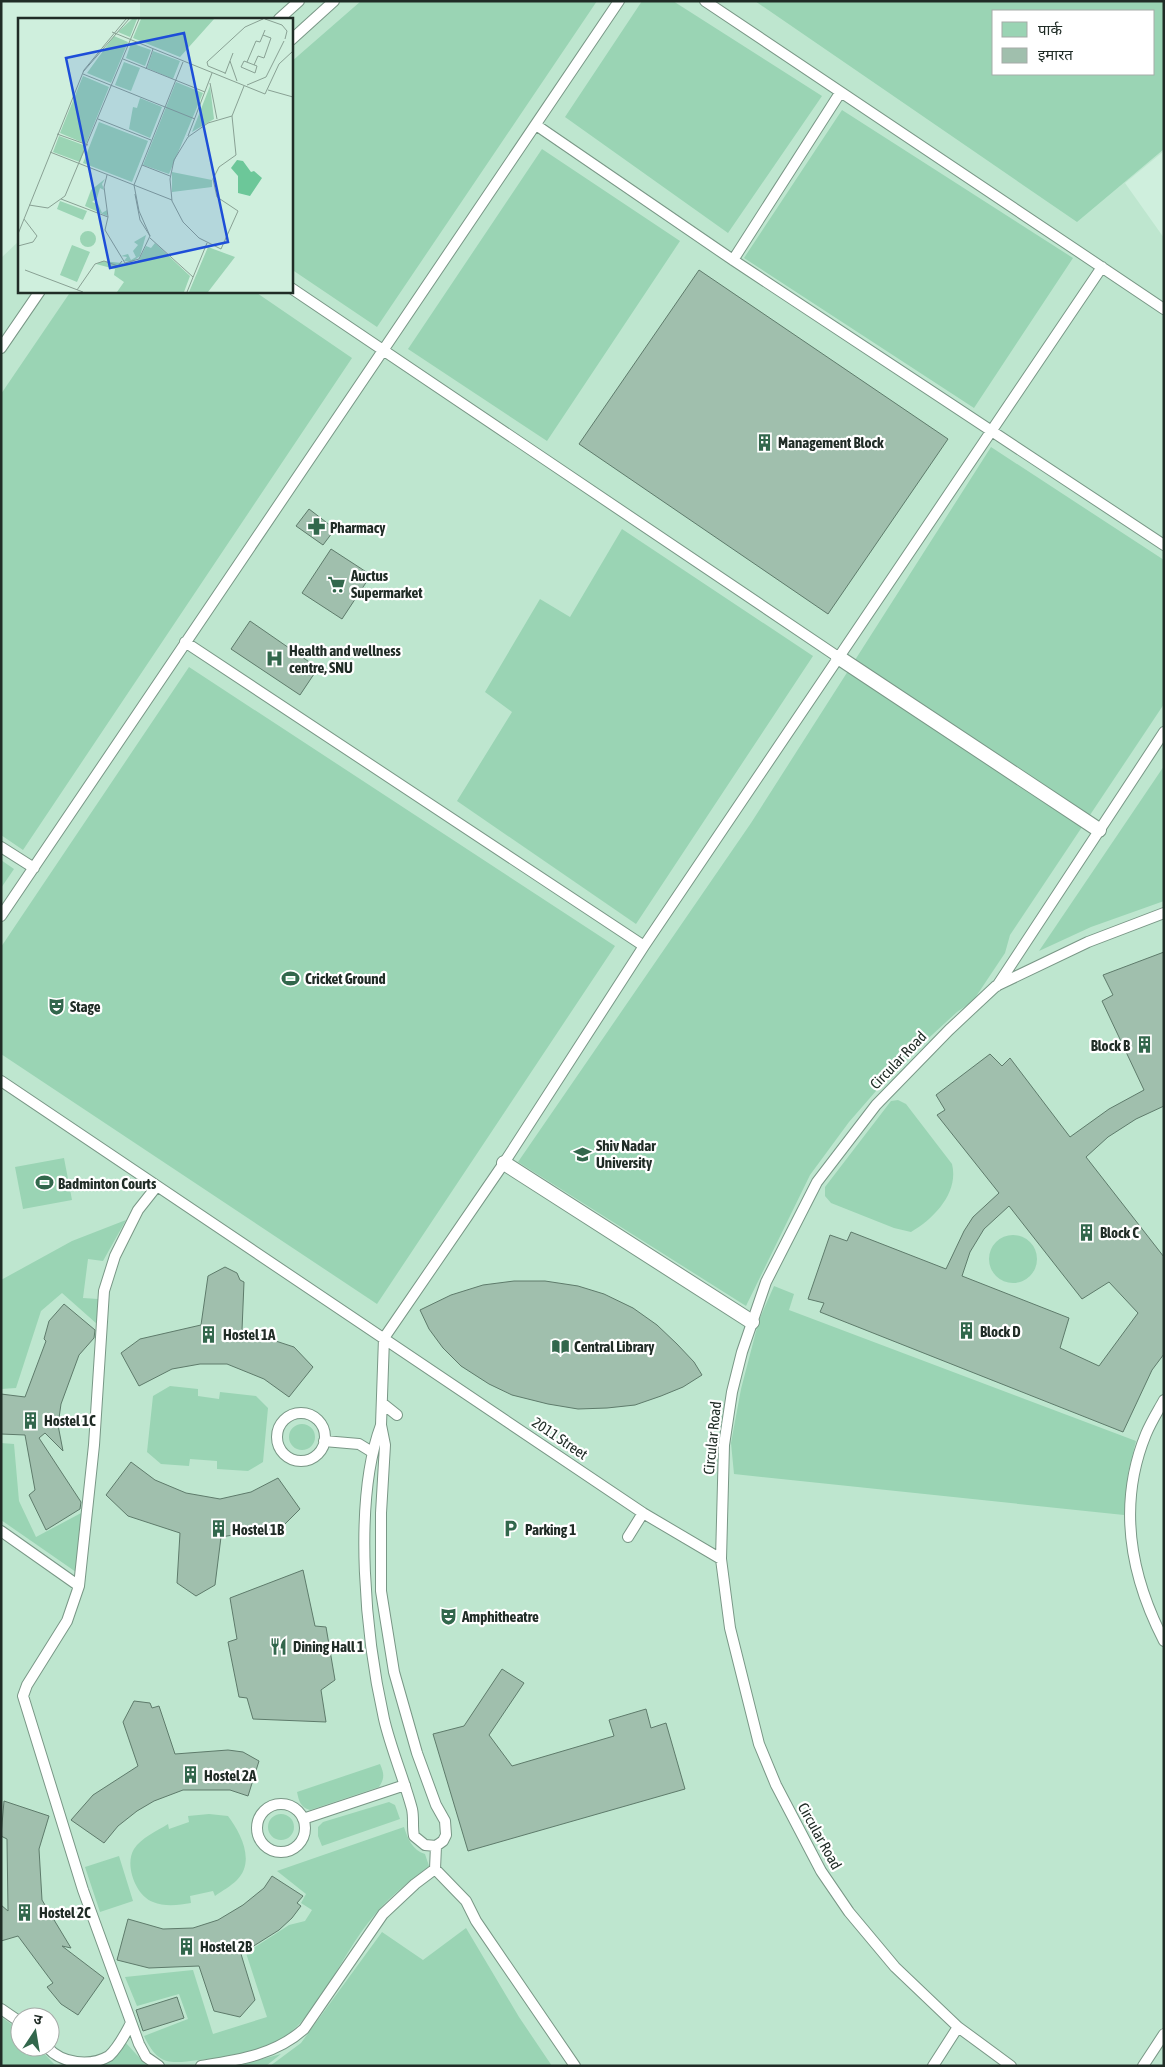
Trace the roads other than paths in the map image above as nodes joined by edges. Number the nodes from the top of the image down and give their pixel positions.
1 (298, 1) edge
2 (334, 1) edge
3 (619, 1) edge
4 (705, 1) edge
5 (279, 18) edge
6 (292, 39) edge
7 (840, 93) junction
8 (536, 125) junction
9 (733, 260) junction
10 (1102, 267) junction
11 (292, 289) edge
12 (39, 292) edge
13 (1164, 309) edge
14 (1, 348) edge
15 (383, 349) junction
16 (992, 432) junction
17 (1164, 545) edge
18 (185, 642) junction
19 (838, 658) junction
20 (1164, 732) edge
21 (1099, 830) junction
22 (1, 847) edge
23 (34, 868) junction
24 (1164, 913) edge
25 (1, 916) edge
26 (644, 946) junction
27 (996, 986) junction
28 (1, 1081) edge
29 (504, 1163) junction
30 (157, 1186) junction
31 (752, 1322) junction
32 (384, 1338) junction
33 (1164, 1400) edge
34 (382, 1403) junction
35 (397, 1414) dead end
36 (381, 1425) junction
37 (324, 1440) junction
38 (372, 1452) junction
39 (643, 1513) junction
40 (1, 1532) edge
41 (628, 1537) dead end
42 (721, 1559) junction
43 (79, 1586) junction
44 (1164, 1641) edge
45 (405, 1785) junction
46 (303, 1819) junction
47 (436, 1846) junction
48 (435, 1869) junction
49 (131, 2023) junction
50 (958, 2028) junction
51 (1164, 2034) edge
52 (58, 2057) edge
53 (159, 2066) edge
54 (202, 2066) edge
55 (575, 2066) edge
56 (933, 2066) edge
57 (1011, 2066) edge
58 (1143, 2066) edge

1 - 5 lane
2 - 6 lane
3 - 8 lane
4 - 7 lane
7 - 9 lane
7 - 10 lane
8 - 9 lane
8 - 15 lane
9 - 16 lane
10 - 13 lane
10 - 16 lane
11 - 15 lane
12 - 14 lane
15 - 18 lane
15 - 19 lane
16 - 17 lane
16 - 19 lane
18 - 23 lane
18 - 26 lane
19 - 21 street
19 - 26 lane
20 - 21 lane
21 - 27 lane
22 - 23 lane
23 - 25 lane
24 - 27 lane, Circular Road
26 - 29 lane
27 - 31 lane, Circular Road
28 - 30 lane, 2011 Street
29 - 31 street
29 - 32 lane
30 - 32 lane, 2011 Street
30 - 43 lane
31 - 42 lane, Circular Road
32 - 34 lane
32 - 39 lane, 2011 Street
33 - 44 lane
34 - 35 lane
34 - 36 lane
36 - 38 lane
36 - 47 lane
37 - 37 lane
37 - 38 lane
38 - 45 lane
39 - 41 lane
39 - 42 lane, 2011 Street
40 - 43 lane
42 - 50 lane, Circular Road
43 - 49 lane
45 - 46 lane
45 - 47 lane
46 - 46 lane
47 - 48 lane
48 - 54 lane
48 - 55 lane
49 - 52 lane
49 - 53 lane
50 - 56 lane
50 - 57 lane, Circular Road
51 - 58 lane

